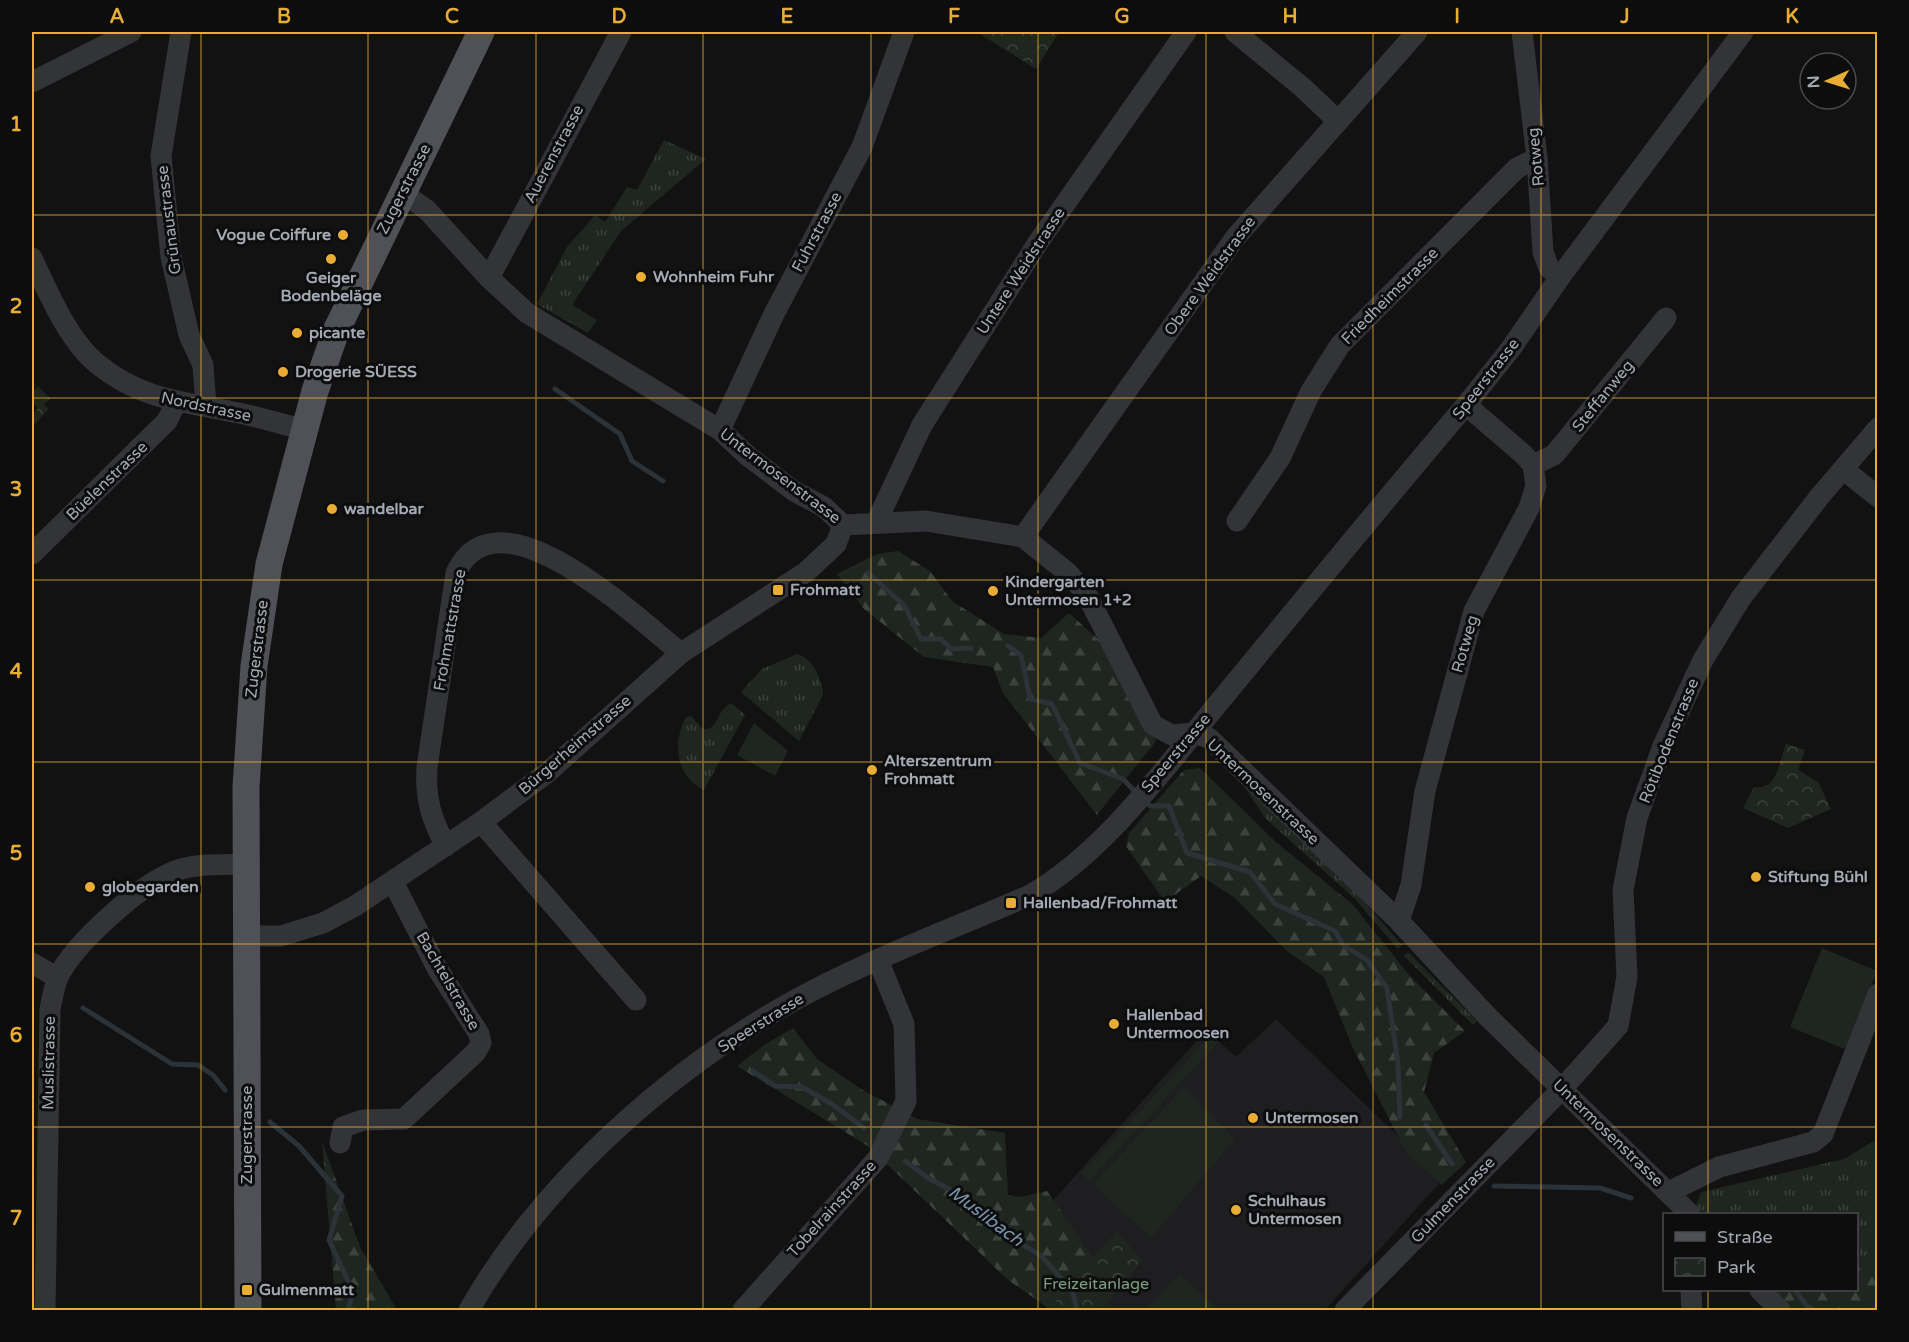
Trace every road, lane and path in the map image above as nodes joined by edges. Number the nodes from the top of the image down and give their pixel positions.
1 (131, 32) edge
2 (181, 32) edge
3 (482, 32) edge
4 (621, 32) edge
5 (904, 32) edge
6 (1186, 32) edge
7 (1235, 32) edge
8 (1417, 32) edge
9 (1522, 32) edge
10 (1743, 32) edge
11 (32, 82) edge
12 (1337, 120) junction
13 (1537, 158) junction
14 (403, 193) junction
15 (32, 258) edge
16 (1560, 277) junction
17 (489, 278) junction
18 (36, 281) edge
19 (1666, 318) dead end
20 (176, 403) junction
21 (1466, 405) junction
22 (206, 406) junction
23 (1878, 428) edge
24 (304, 430) junction
25 (720, 430) junction
26 (1533, 465) junction
27 (1843, 469) junction
28 (1878, 497) edge
29 (1237, 520) dead end
30 (876, 523) junction
31 (843, 525) junction
32 (1023, 537) junction
33 (34, 546) edge
34 (681, 653) junction
35 (1193, 733) junction
36 (481, 822) junction
37 (446, 846) junction
38 (247, 864) junction
39 (393, 882) junction
40 (1399, 921) junction
41 (248, 936) junction
42 (878, 960) junction
43 (32, 963) edge
44 (58, 978) junction
45 (1878, 994) edge
46 (636, 1000) dead end
47 (1562, 1089) junction
48 (340, 1143) dead end
49 (1669, 1192) junction
50 (1688, 1213) edge
51 (1691, 1291) edge
52 (1761, 1291) edge
53 (45, 1311) edge
54 (248, 1311) edge
55 (469, 1311) edge
56 (743, 1311) edge
57 (1345, 1311) edge
58 (1692, 1311) edge
59 (1780, 1311) edge

1 - 11 street
2 - 22 street, Grünaustrasse
3 - 14 main road, Zugerstrasse
4 - 17 street, Auerenstrasse
5 - 25 street, Fuhrstrasse
6 - 30 street, Untere Weidstrasse
7 - 12 street
8 - 12 street, Obere Weidstrasse
9 - 13 street, Rotweg
10 - 16 street, Speerstrasse
12 - 32 street, Obere Weidstrasse
13 - 16 street, Rotweg
13 - 29 street, Friedheimstrasse
14 - 17 street, Untermosenstrasse
14 - 24 main road, Zugerstrasse
15 - 18 street, Nordstrasse
16 - 21 street, Speerstrasse
17 - 25 street, Untermosenstrasse
18 - 20 street, Nordstrasse
19 - 26 street, Steffanweg
20 - 22 street, Nordstrasse
20 - 33 street, Büelenstrasse
21 - 26 street
21 - 35 street, Speerstrasse
22 - 24 street, Nordstrasse
23 - 27 street, Rötibodenstrasse
24 - 38 main road, Zugerstrasse
25 - 31 street, Untermosenstrasse
26 - 40 street, Rotweg
27 - 28 street
27 - 47 street, Rötibodenstrasse
30 - 31 street, Untermosenstrasse
30 - 32 street, Untermosenstrasse
31 - 34 street, Bürgerheimstrasse
32 - 35 street, Untermosenstrasse
34 - 36 street, Bürgerheimstrasse
34 - 37 street, Frohmattstrasse
35 - 40 street, Untermosenstrasse
35 - 42 street, Speerstrasse
36 - 37 street, Bürgerheimstrasse
36 - 46 street
37 - 39 street, Bürgerheimstrasse
38 - 41 main road, Zugerstrasse
38 - 44 street, Muslistrasse
39 - 41 street, Bürgerheimstrasse
39 - 48 street, Bachtelstrasse
40 - 47 street, Untermosenstrasse
41 - 54 main road, Zugerstrasse
42 - 55 street, Speerstrasse
42 - 56 street, Tobelrainstrasse
43 - 44 street
44 - 53 street, Muslistrasse
45 - 49 street
47 - 49 street, Untermosenstrasse
47 - 57 street, Gulmenstrasse
49 - 50 street, Untermosenstrasse
51 - 58 street
52 - 59 street

